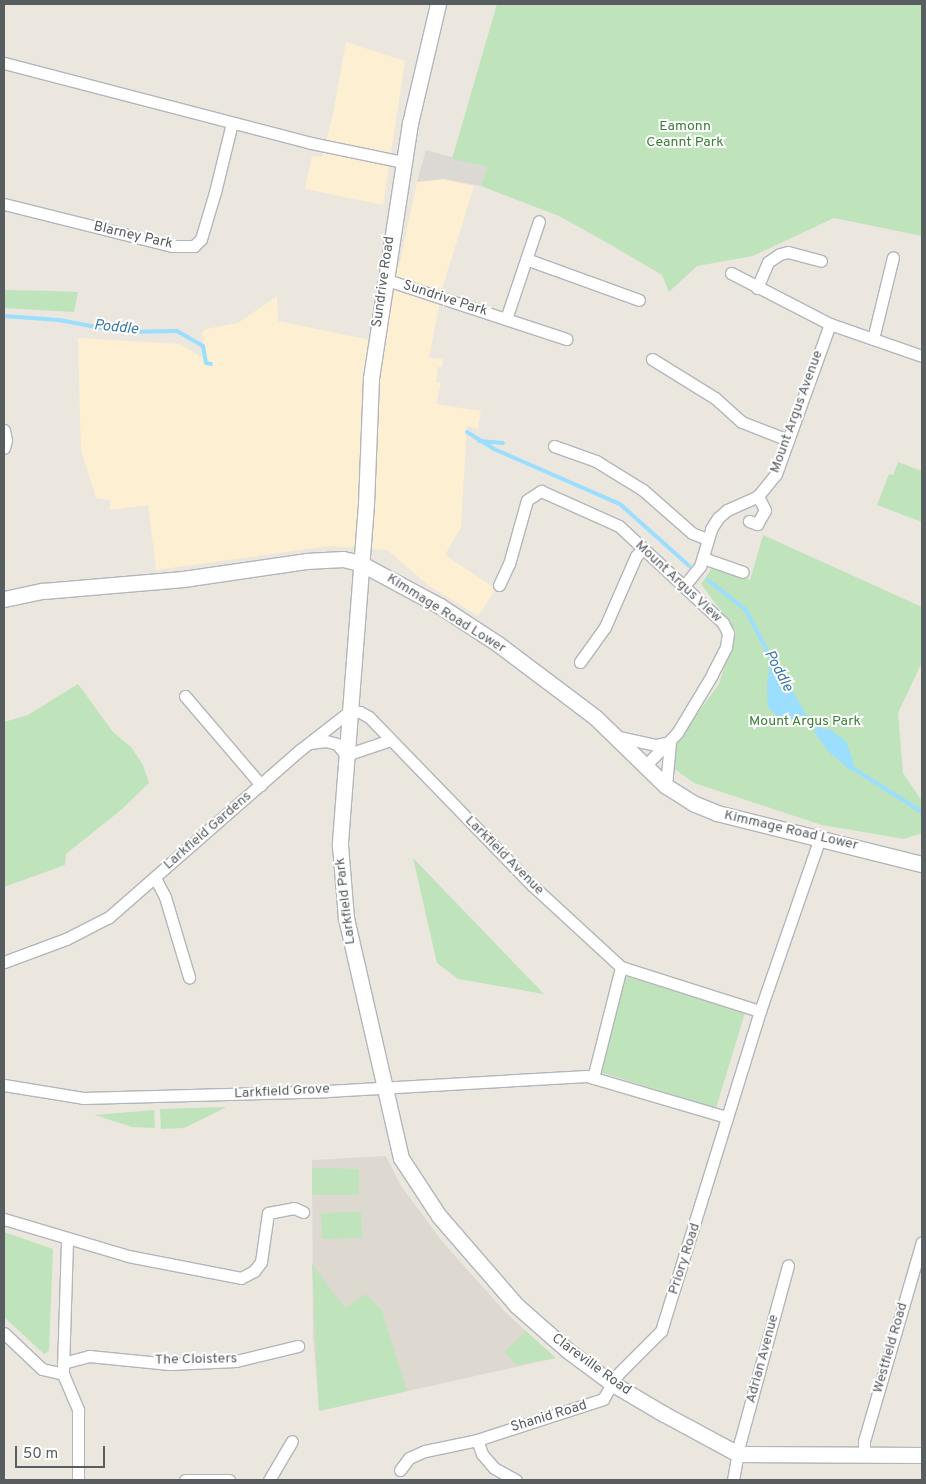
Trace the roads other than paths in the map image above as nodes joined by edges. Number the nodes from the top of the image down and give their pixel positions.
1 (438, 4) edge
2 (4, 63) edge
3 (232, 123) junction
4 (403, 162) junction
5 (4, 204) edge
6 (539, 220) dead end
7 (892, 257) dead end
8 (526, 259) junction
9 (821, 261) dead end
10 (730, 273) dead end
11 (384, 279) junction
12 (756, 288) junction
13 (639, 300) dead end
14 (506, 319) junction
15 (830, 324) junction
16 (566, 339) dead end
17 (873, 339) junction
18 (922, 356) edge
19 (652, 359) dead end
20 (4, 430) edge
21 (788, 440) junction
22 (554, 446) dead end
23 (4, 448) edge
24 (758, 496) junction
25 (748, 521) dead end
26 (707, 539) junction
27 (643, 549) junction
28 (701, 562) junction
29 (360, 563) junction
30 (743, 572) dead end
31 (688, 582) junction
32 (499, 585) dead end
33 (4, 599) edge
34 (580, 662) dead end
35 (184, 696) dead end
36 (350, 711) junction
37 (614, 735) junction
38 (390, 740) junction
39 (670, 742) junction
40 (308, 744) junction
41 (346, 755) junction
42 (645, 766) junction
43 (261, 785) junction
44 (666, 786) junction
45 (820, 838) junction
46 (922, 864) edge
47 (154, 878) junction
48 (4, 962) edge
49 (621, 967) junction
50 (190, 977) dead end
51 (760, 1011) junction
52 (592, 1078) junction
53 (4, 1086) edge
54 (384, 1087) junction
55 (726, 1117) junction
56 (303, 1212) dead end
57 (4, 1219) edge
58 (66, 1240) junction
59 (922, 1242) edge
60 (788, 1264) dead end
61 (4, 1333) edge
62 (298, 1346) dead end
63 (63, 1369) junction
64 (613, 1384) junction
65 (477, 1440) junction
66 (292, 1441) dead end
67 (738, 1454) junction
68 (864, 1455) junction
69 (922, 1455) edge
70 (400, 1470) dead end
71 (78, 1480) edge
72 (185, 1480) edge
73 (228, 1480) edge
74 (269, 1480) edge
75 (516, 1480) edge
76 (733, 1480) edge

1 - 4 street, Sundrive Road
2 - 3 street
3 - 4 street
3 - 5 street, Blarney Park
4 - 11 street, Sundrive Road
6 - 8 street, Sundrive Park
7 - 17 street
8 - 13 street
8 - 14 street, Sundrive Park
9 - 12 street
10 - 12 street
11 - 14 street, Sundrive Park
11 - 29 street, Sundrive Road
12 - 15 street
14 - 16 street, Sundrive Park
15 - 17 street
15 - 21 street, Mount Argus Avenue
17 - 18 street
19 - 21 street
20 - 23 street
21 - 24 street, Mount Argus Avenue
22 - 26 street
24 - 25 street
24 - 26 street, Mount Argus Avenue
26 - 28 street, Mount Argus Avenue
27 - 31 street, Mount Argus View
27 - 32 street, Mount Argus View
27 - 34 street
28 - 30 street
28 - 31 street, Mount Argus Avenue
29 - 33 street, Kimmage Road Lower
29 - 36 street
29 - 37 street, Kimmage Road Lower
31 - 39 street, Mount Argus View
35 - 43 street, Larkfield Gardens
36 - 38 street, Larkfield Avenue
36 - 40 street, Larkfield Gardens
36 - 41 street, Larkfield Park
37 - 39 street
37 - 42 street, Kimmage Road Lower
38 - 41 street
38 - 49 street, Larkfield Avenue
39 - 42 street, Mount Argus View
39 - 44 street
40 - 41 street
40 - 43 street, Larkfield Gardens
41 - 54 street, Larkfield Park
42 - 44 street, Kimmage Road Lower
43 - 47 street, Larkfield Gardens
44 - 45 street, Kimmage Road Lower
45 - 46 street, Kimmage Road Lower
45 - 51 street, Priory Road
47 - 48 street, Larkfield Gardens
47 - 50 street, Larkfield Gardens
49 - 51 street
49 - 52 street
51 - 55 street, Priory Road
52 - 54 street, Larkfield Grove
52 - 55 street
53 - 54 street, Larkfield Grove
54 - 64 street, Clareville Road
55 - 64 street, Priory Road
56 - 58 street
57 - 58 street
58 - 63 street
59 - 68 street, Westfield Road
60 - 67 street, Adrian Avenue
61 - 63 street
62 - 63 street, The Cloisters
63 - 71 street
64 - 65 street, Shanid Road
64 - 67 street, Clareville Road
65 - 70 street, Shanid Road
65 - 75 street
66 - 74 street
67 - 68 street, Clareville Road
67 - 76 street
68 - 69 street, Clareville Road
72 - 73 street

